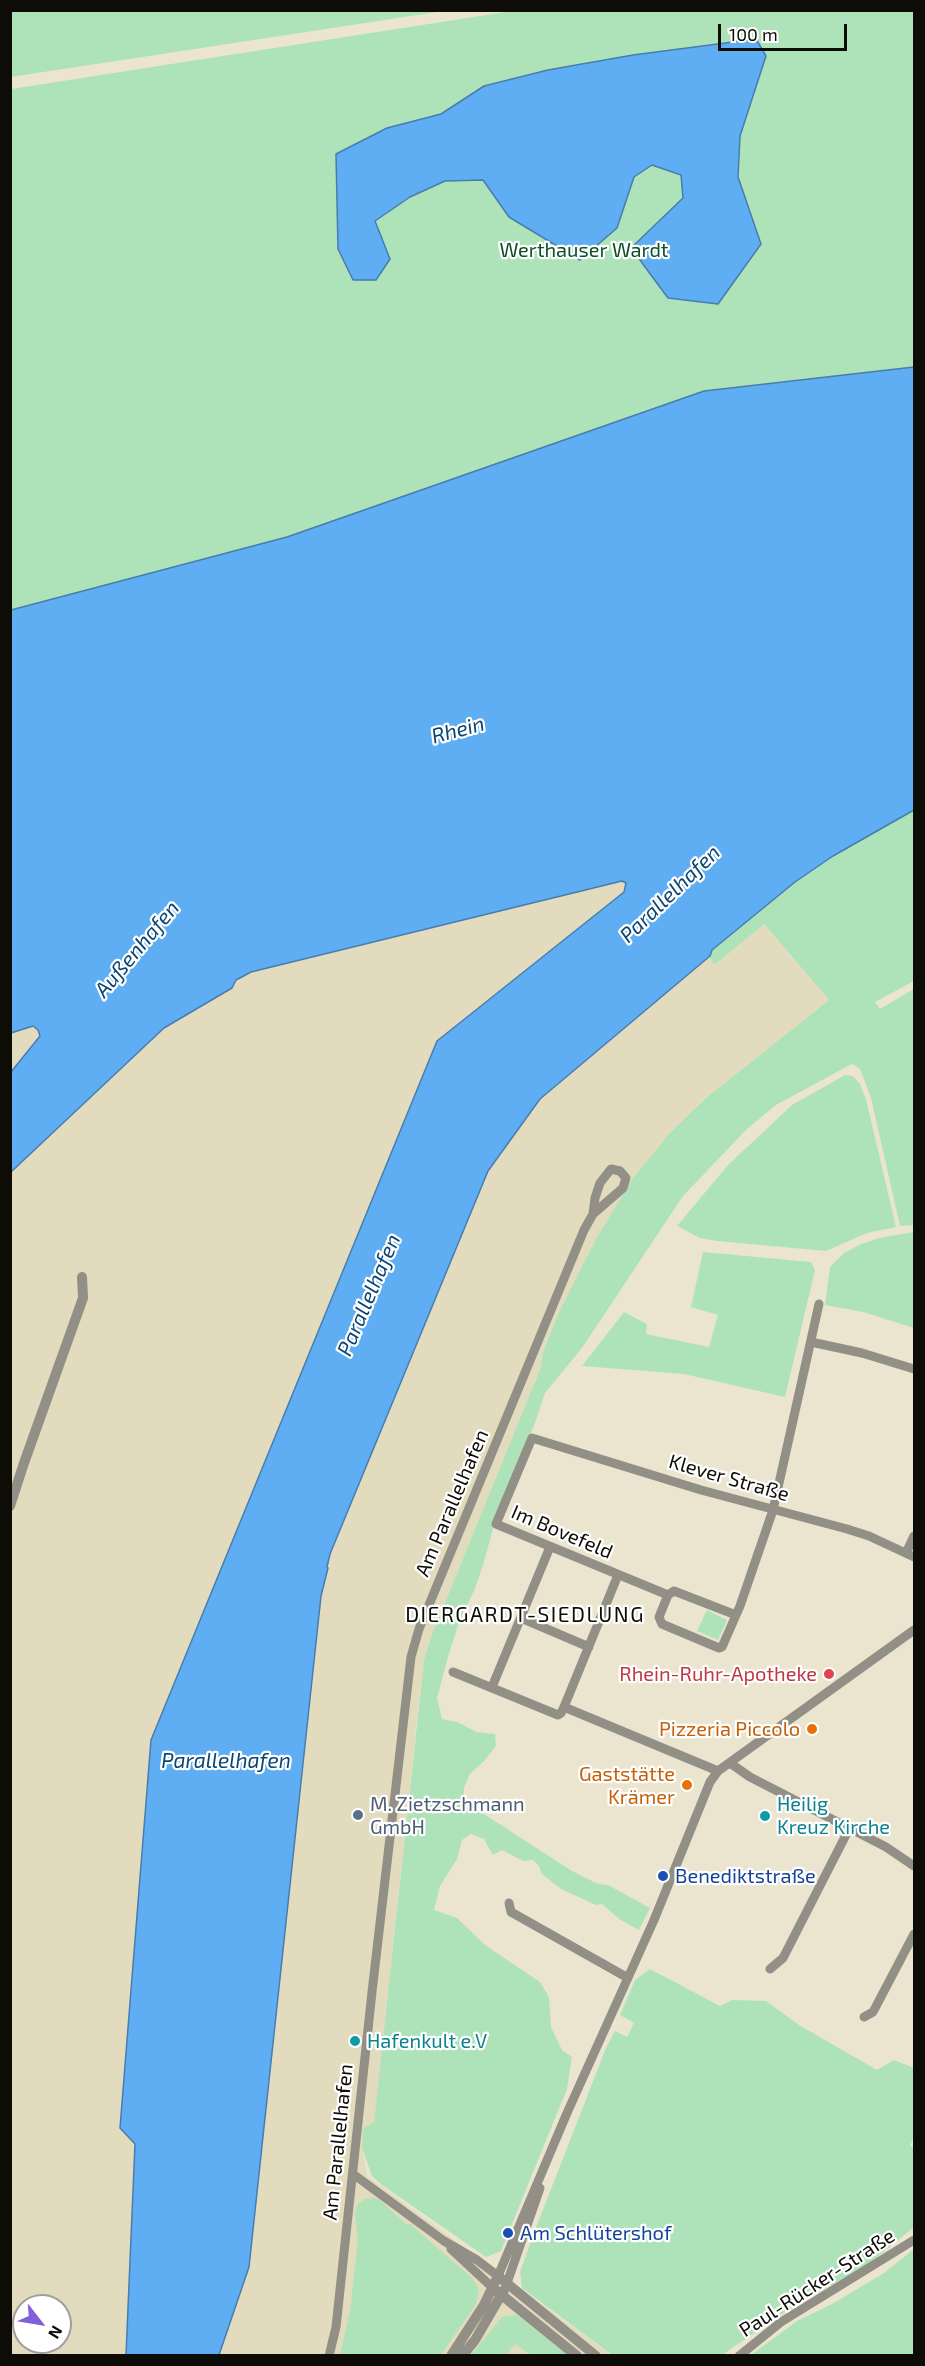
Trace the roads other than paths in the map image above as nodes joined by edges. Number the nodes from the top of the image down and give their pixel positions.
1 (592, 1214) junction
2 (82, 1277) dead end
3 (819, 1304) dead end
4 (811, 1342) junction
5 (915, 1369) edge
6 (532, 1438) joint
7 (10, 1506) edge
8 (773, 1510) junction
9 (915, 1536) edge
10 (550, 1547) junction
11 (910, 1555) edge
12 (618, 1575) junction
13 (668, 1595) junction
14 (736, 1615) junction
15 (521, 1618) junction
16 (914, 1632) edge
17 (589, 1647) junction
18 (453, 1672) dead end
19 (492, 1687) junction
20 (564, 1707) junction
21 (730, 1762) junction
22 (718, 1771) junction
23 (849, 1828) junction
24 (915, 1866) edge
25 (509, 1903) dead end
26 (915, 1934) edge
27 (770, 1969) dead end
28 (628, 1978) junction
29 (864, 2017) dead end
30 (550, 2154) junction
31 (352, 2174) junction
32 (915, 2240) edge
33 (444, 2241) junction
34 (498, 2276) junction
35 (507, 2283) junction
36 (497, 2292) junction
37 (329, 2355) edge
38 (451, 2355) edge
39 (462, 2355) edge
40 (577, 2355) edge
41 (596, 2355) edge
42 (739, 2355) edge

1 - 1 street, Am Parallelhafen
1 - 31 street, Am Parallelhafen
2 - 7 street
3 - 4 street
4 - 5 street
4 - 8 street
6 - 8 street, Klever Straße
6 - 10 street, Im Bovefeld
8 - 11 street, Klever Straße
8 - 14 street
9 - 11 street
10 - 12 street, Im Bovefeld
10 - 15 street
12 - 13 street, Im Bovefeld
12 - 17 street
13 - 14 street, Im Bovefeld
13 - 14 street
15 - 17 street
15 - 19 street
16 - 21 street
17 - 20 street
18 - 19 street
19 - 20 street
20 - 22 street
21 - 22 street
21 - 23 street
22 - 28 street
23 - 24 street
23 - 27 street
25 - 28 street
26 - 29 street
28 - 30 street
30 - 34 street
30 - 35 street
31 - 33 street
31 - 37 street, Am Parallelhafen
32 - 42 street, Paul-Rücker-Straße
33 - 34 street
33 - 36 street
34 - 35 street
34 - 36 street
35 - 36 street
35 - 41 street
36 - 38 street
36 - 39 street
36 - 40 street

